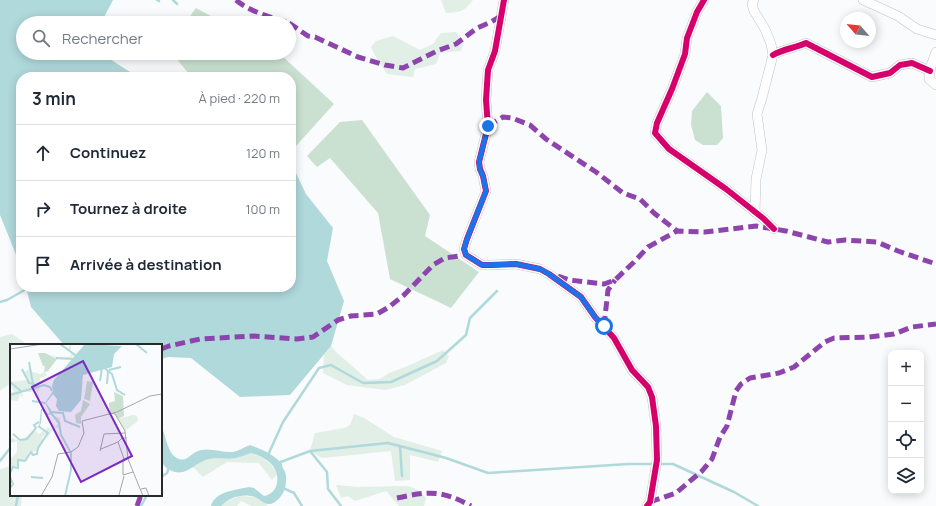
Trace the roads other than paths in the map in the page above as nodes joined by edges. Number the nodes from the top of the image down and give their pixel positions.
1 (504, 0) edge
2 (704, 0) edge
3 (754, 0) edge
4 (863, 0) edge
5 (936, 36) edge
6 (936, 52) edge
7 (773, 56) junction
8 (930, 71) junction
9 (936, 85) edge
10 (755, 212) junction
11 (774, 229) dead end
12 (647, 506) edge

1 - 12 street
2 - 10 street
3 - 7 street
4 - 5 street
6 - 8 street
7 - 8 street
7 - 10 street
8 - 9 street
10 - 11 street

